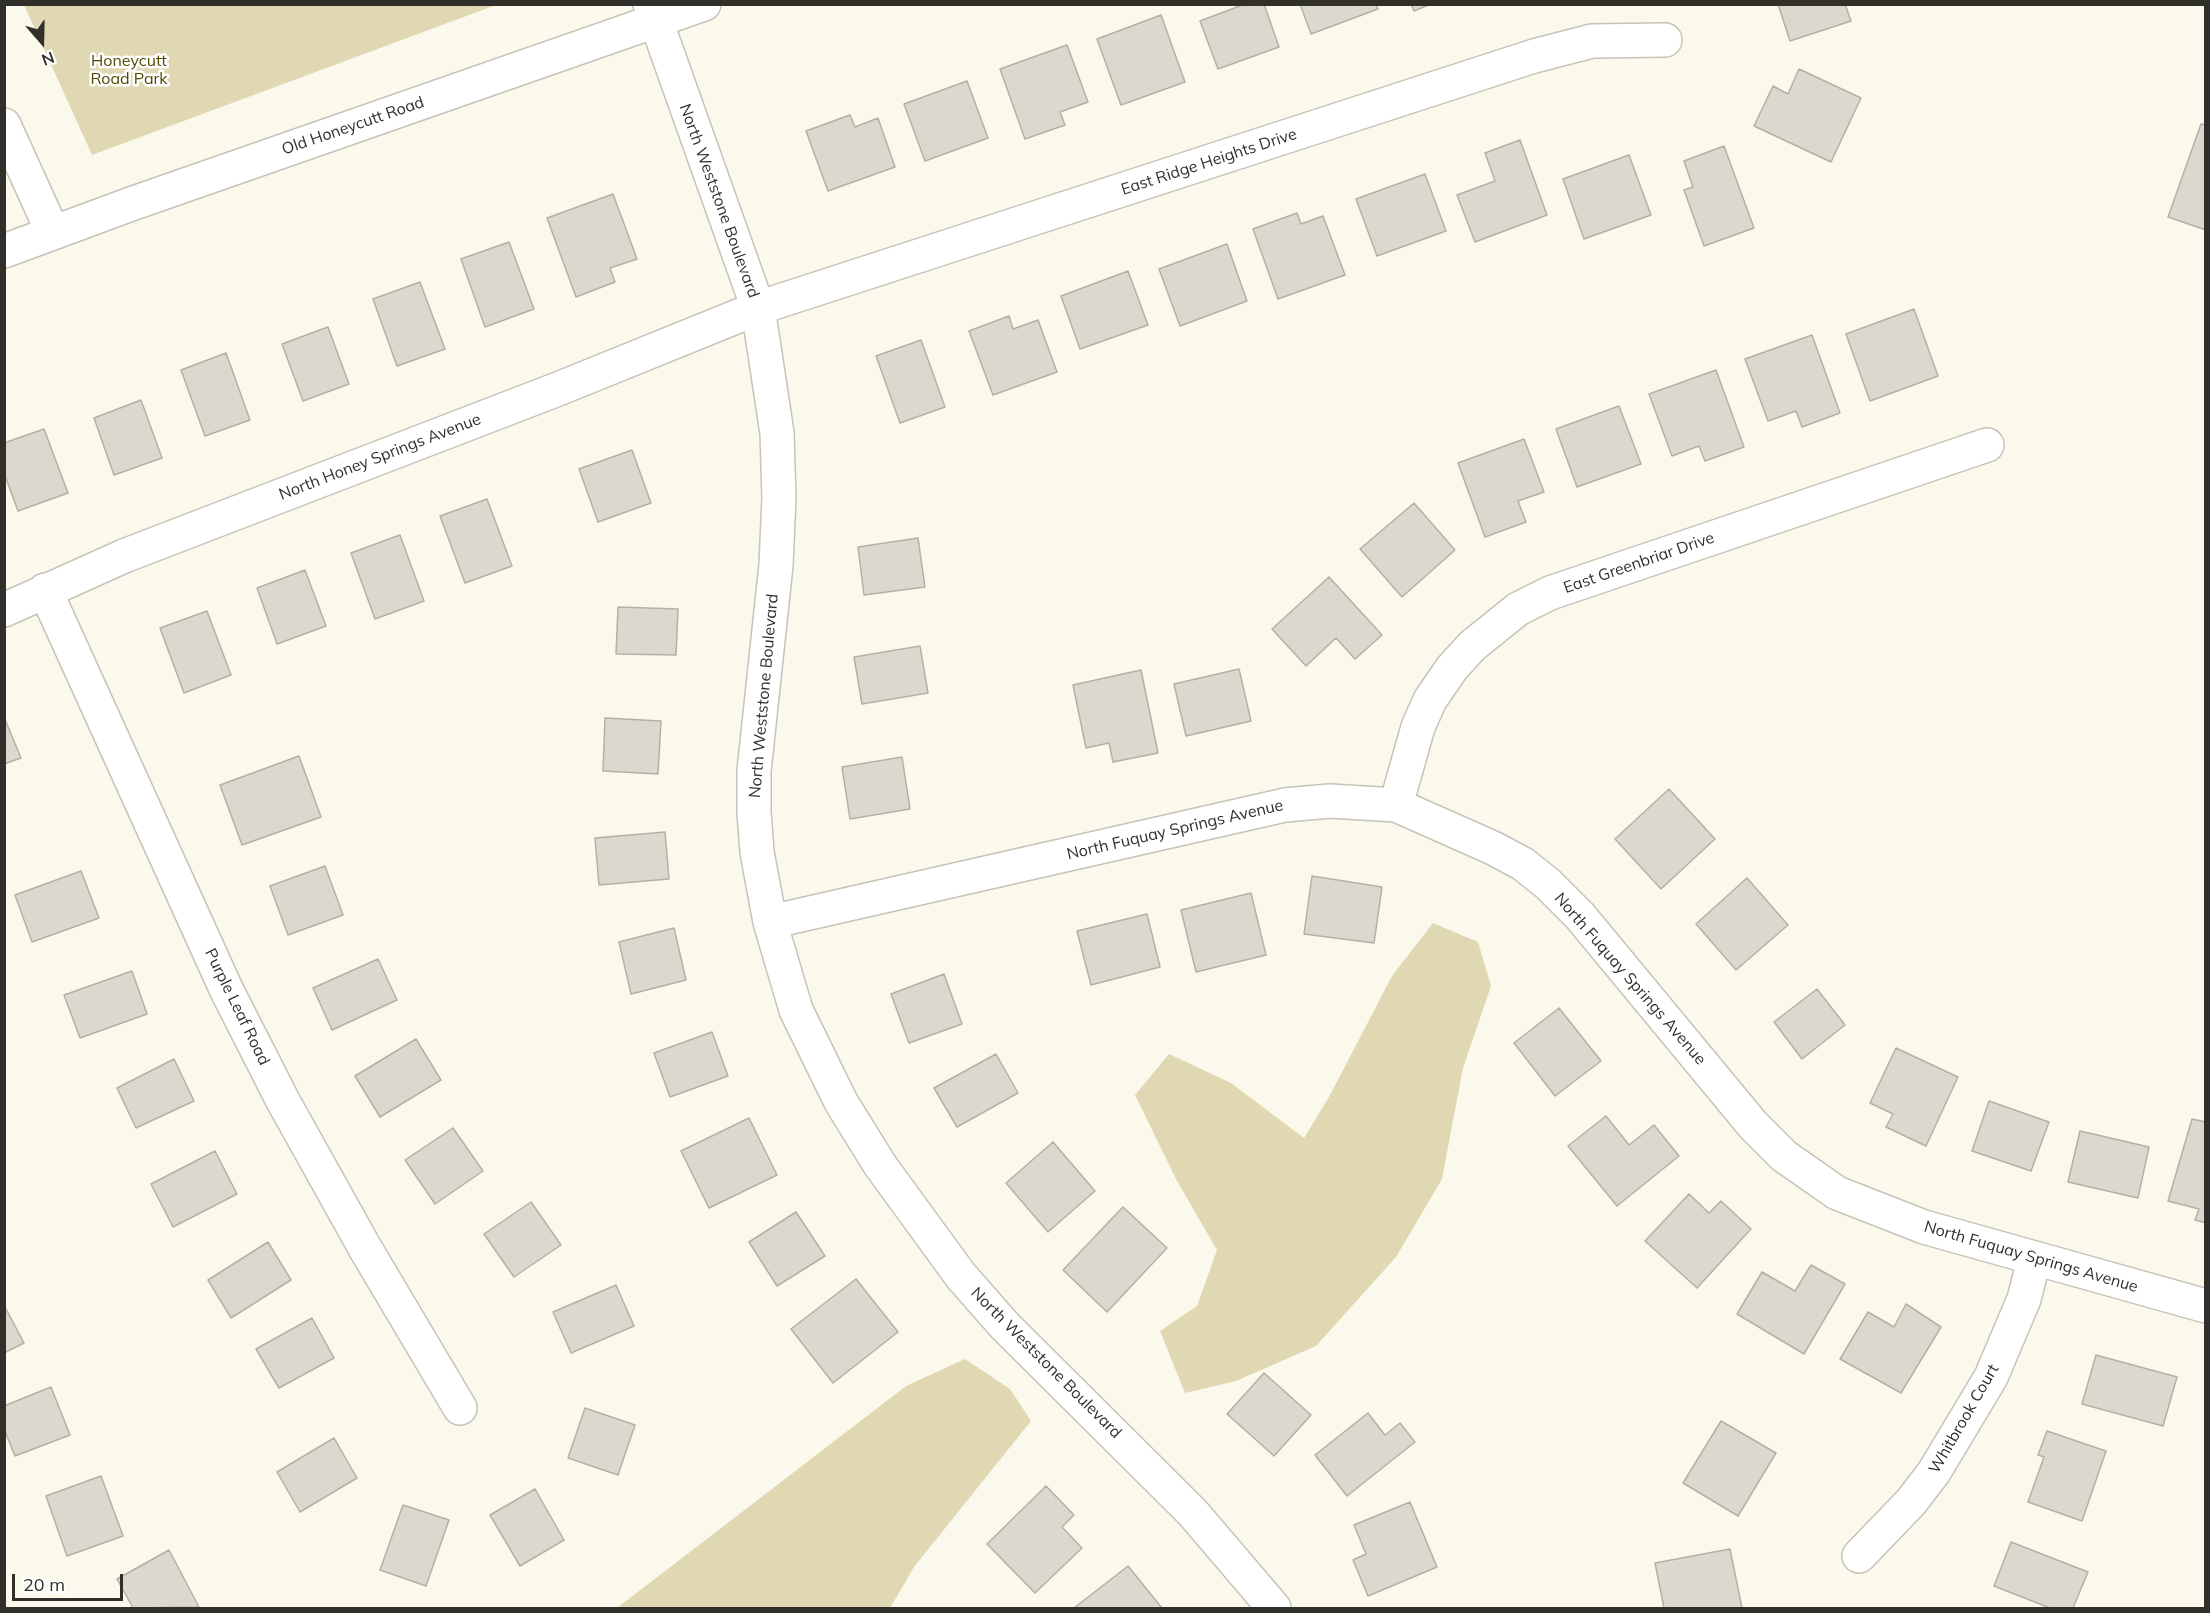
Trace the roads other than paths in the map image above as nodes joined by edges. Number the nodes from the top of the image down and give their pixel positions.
1 (704, 4) edge
2 (653, 13) edge
3 (1665, 40) dead end
4 (4, 125) edge
5 (53, 233) junction
6 (4, 251) edge
7 (758, 308) junction
8 (1987, 445) dead end
9 (45, 590) junction
10 (4, 610) edge
11 (1396, 805) junction
12 (770, 922) junction
13 (2034, 1260) junction
14 (2205, 1306) edge
15 (460, 1408) dead end
16 (1859, 1556) dead end
17 (1275, 1608) edge

1 - 2 street, Old Honeycutt Road
2 - 5 street, Old Honeycutt Road
2 - 7 street, North Weststone Boulevard
3 - 7 street, East Ridge Heights Drive
4 - 5 street
5 - 6 street, Old Honeycutt Road
7 - 9 street, North Honey Springs Avenue
7 - 12 street, North Weststone Boulevard
8 - 11 street, East Greenbriar Drive
9 - 10 street, North Honey Springs Avenue
9 - 15 street, Purple Leaf Road
11 - 12 street, North Fuquay Springs Avenue
11 - 13 street, North Fuquay Springs Avenue
12 - 17 street, North Weststone Boulevard
13 - 14 street, North Fuquay Springs Avenue
13 - 16 street, Whitbrook Court

